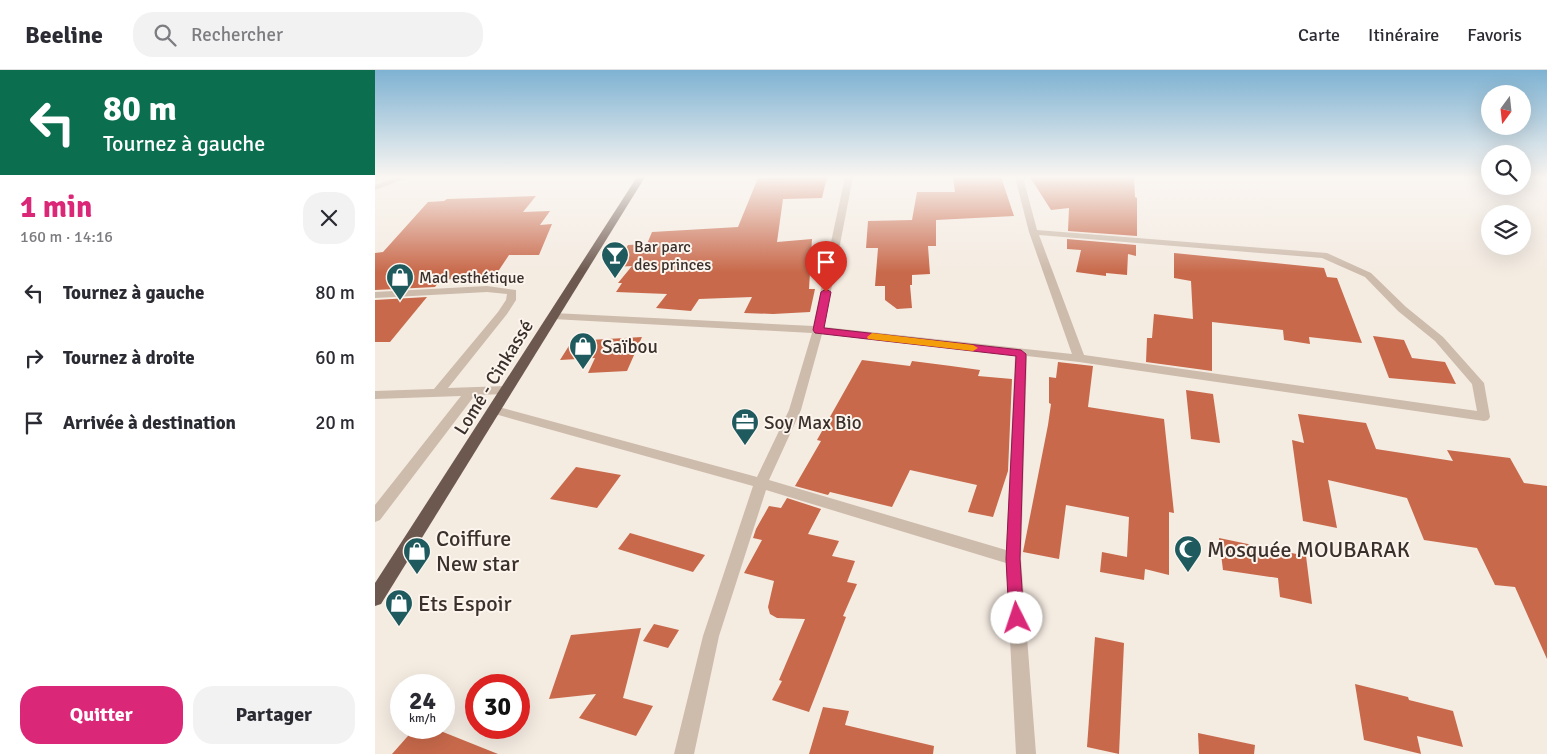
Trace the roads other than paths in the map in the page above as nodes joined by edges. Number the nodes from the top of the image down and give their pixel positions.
1 (621, 209) edge
2 (843, 209) edge
3 (1027, 209) edge
4 (1033, 232) junction
5 (375, 295) edge
6 (553, 316) junction
7 (818, 330) junction
8 (1021, 354) junction
9 (1079, 358) junction
10 (507, 390) junction
11 (439, 391) junction
12 (471, 392) junction
13 (375, 395) edge
14 (495, 410) junction
15 (761, 483) junction
16 (375, 516) edge
17 (1013, 559) junction
18 (375, 598) edge
19 (684, 754) edge
20 (1026, 754) edge

1 - 6 highway, Lomé - Cinkassé
2 - 7 street
3 - 4 street
4 - 9 street
4 - 9 street
5 - 11 street
6 - 7 street
6 - 10 highway, Lomé - Cinkassé
7 - 8 street
7 - 15 street
8 - 9 street
8 - 17 street
10 - 12 street
10 - 14 highway, Lomé - Cinkassé
11 - 12 street
11 - 13 street
12 - 16 street
14 - 15 street
14 - 18 highway, Lomé - Cinkassé
15 - 17 street
15 - 19 street
17 - 20 street

